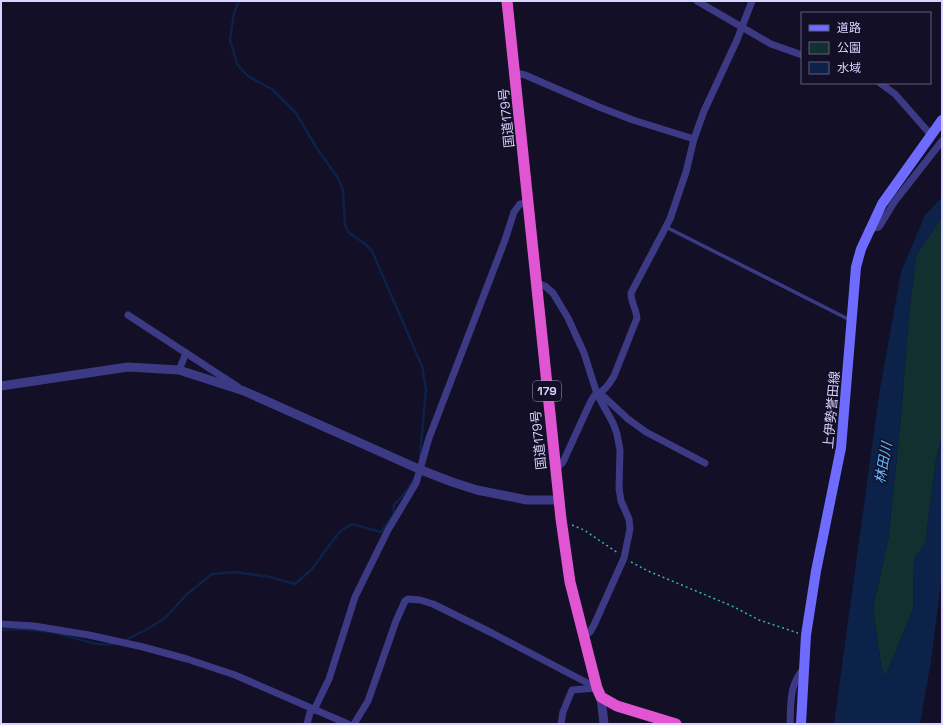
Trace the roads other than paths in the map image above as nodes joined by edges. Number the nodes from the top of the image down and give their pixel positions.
1 (507, 1) edge
2 (698, 1) edge
3 (752, 1) edge
4 (741, 27) junction
5 (801, 55) edge
6 (515, 73) junction
7 (881, 84) edge
8 (942, 120) edge
9 (931, 135) junction
10 (694, 139) junction
11 (942, 141) edge
12 (529, 203) junction
13 (666, 227) junction
14 (870, 229) junction
15 (537, 283) junction
16 (128, 315) dead end
17 (852, 321) junction
18 (186, 353) junction
19 (180, 370) junction
20 (1, 386) edge
21 (244, 391) junction
22 (599, 393) junction
23 (706, 463) dead end
24 (418, 468) junction
25 (555, 468) junction
26 (558, 500) junction
27 (1, 624) edge
28 (583, 636) junction
29 (804, 668) junction
30 (599, 692) junction
31 (313, 709) junction
32 (307, 724) edge
33 (348, 724) edge
34 (354, 724) edge
35 (561, 724) edge
36 (604, 724) edge
37 (676, 724) edge
38 (790, 724) edge
39 (801, 724) edge

1 - 6 highway, 国道179号 / 179
2 - 4 street
3 - 4 street
4 - 5 street
4 - 10 street
6 - 10 street
6 - 12 highway, 国道179号 / 179
7 - 9 street
8 - 9 main road, 上伊勢誉田線
9 - 14 main road, 上伊勢誉田線
10 - 13 street
11 - 14 street
12 - 15 highway, 国道179号 / 179
12 - 24 street
13 - 17 lane
13 - 22 street
14 - 17 main road, 上伊勢誉田線
15 - 22 street
15 - 25 highway, 国道179号 / 179
16 - 18 street
17 - 29 main road, 上伊勢誉田線
18 - 19 street
18 - 21 street
19 - 20 street
19 - 21 street
21 - 24 street
22 - 23 street
22 - 25 street
22 - 28 street
24 - 26 street
24 - 31 street
25 - 26 highway, 国道179号 / 179
26 - 28 highway, 国道179号 / 179
27 - 31 street
28 - 30 highway, 国道179号 / 179
29 - 38 street
29 - 39 main road, 上伊勢誉田線
30 - 34 street
30 - 35 street
30 - 36 street
30 - 37 highway
31 - 32 street
31 - 33 street

